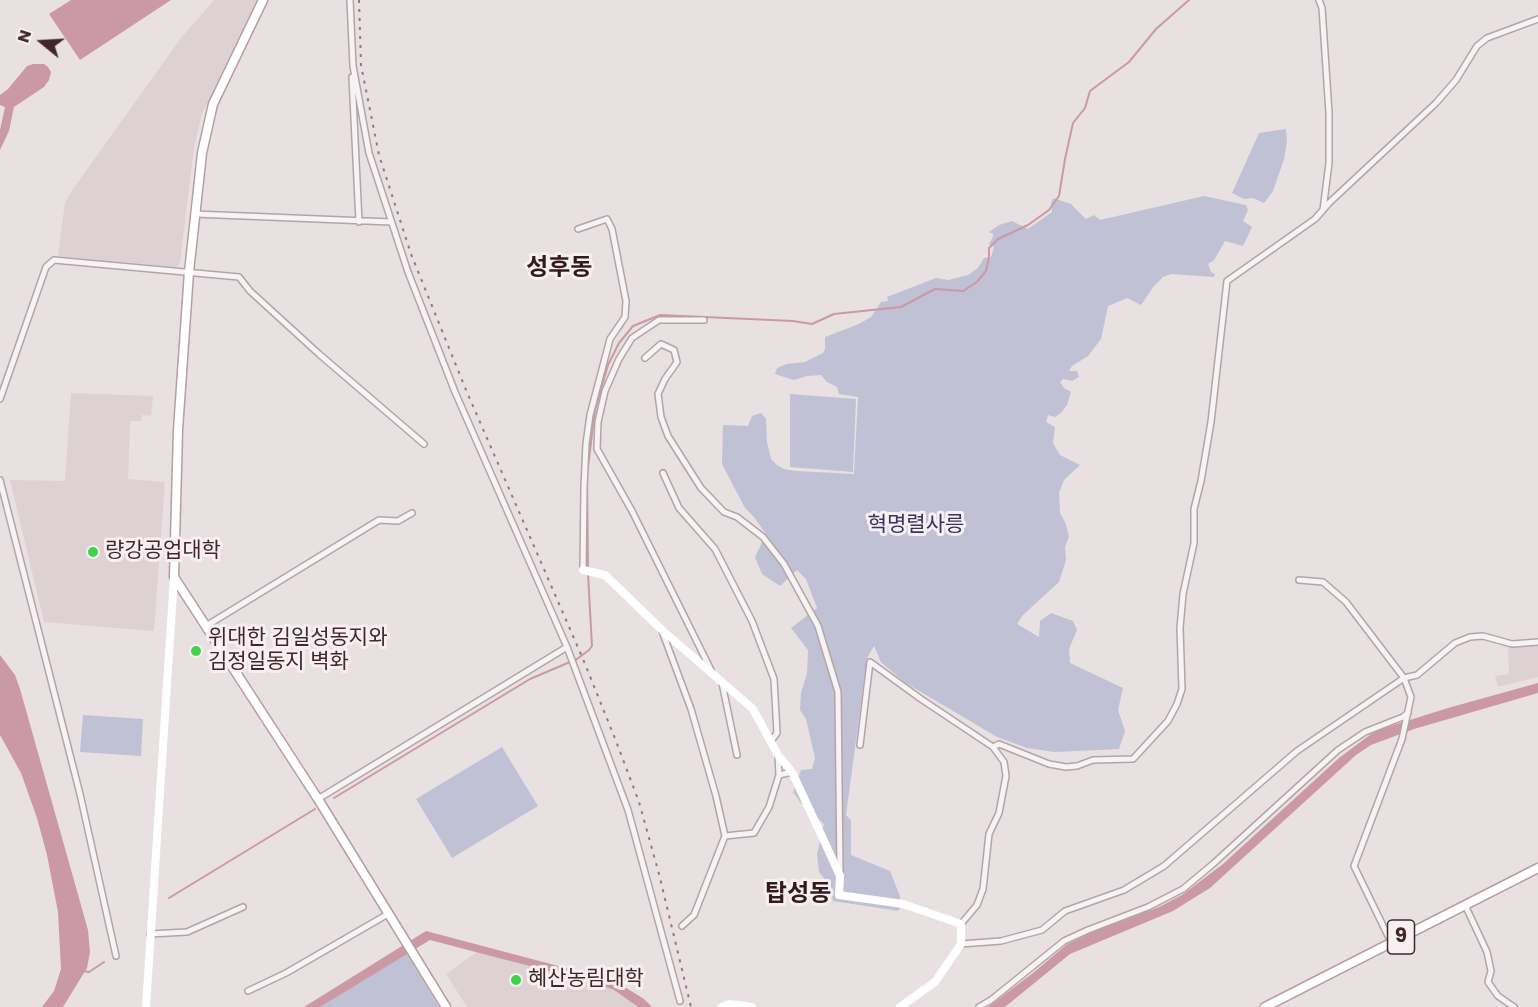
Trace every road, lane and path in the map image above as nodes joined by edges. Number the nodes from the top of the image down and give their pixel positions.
1 (263, 0) edge
2 (350, 0) edge
3 (1318, 0) edge
4 (1538, 19) edge
5 (353, 66) junction
6 (1323, 210) junction
7 (195, 214) junction
8 (359, 222) junction
9 (392, 222) junction
10 (578, 229) dead end
11 (189, 272) junction
12 (704, 320) dead end
13 (645, 358) dead end
14 (0, 399) edge
15 (424, 444) dead end
16 (663, 473) dead end
17 (0, 480) edge
18 (412, 513) dead end
19 (587, 570) joint
20 (174, 577) junction
21 (1299, 580) dead end
22 (206, 626) junction
23 (662, 630) junction
24 (1538, 642) edge
25 (567, 647) junction
26 (713, 674) junction
27 (1404, 678) junction
28 (723, 683) junction
29 (1408, 715) junction
30 (771, 741) junction
31 (860, 745) dead end
32 (993, 747) junction
33 (737, 755) dead end
34 (778, 755) junction
35 (792, 772) junction
36 (779, 775) junction
37 (318, 799) junction
38 (724, 836) junction
39 (1538, 868) edge
40 (840, 876) junction
41 (1465, 905) junction
42 (243, 907) dead end
43 (388, 914) junction
44 (960, 924) junction
45 (682, 926) dead end
46 (150, 934) junction
47 (1391, 942) junction
48 (961, 944) junction
49 (116, 956) dead end
50 (248, 991) dead end
51 (680, 1000) dead end
52 (146, 1007) edge
53 (446, 1007) edge
54 (722, 1007) edge
55 (752, 1007) edge
56 (900, 1007) edge
57 (979, 1007) edge
58 (1265, 1007) edge
59 (1514, 1007) edge

1 - 7 main road
2 - 5 street
3 - 6 street
4 - 6 street
5 - 8 street
5 - 9 street
6 - 32 street
7 - 8 street
7 - 11 main road
8 - 9 street
9 - 25 street
10 - 19 street
11 - 14 street
11 - 15 street
11 - 20 main road
12 - 26 street
13 - 40 street
16 - 30 street
17 - 49 street
18 - 22 street
19 - 23 street
20 - 22 main road
20 - 46 street
21 - 27 street
22 - 37 main road
23 - 26 street
23 - 38 street
24 - 27 street
25 - 37 street
25 - 51 street
26 - 28 street
27 - 29 street
27 - 48 street
28 - 30 street
28 - 33 street
29 - 47 street
29 - 57 street
30 - 34 street
31 - 32 street
32 - 44 street
34 - 35 street
34 - 36 street
35 - 36 street
35 - 40 street
36 - 38 street
37 - 43 main road
38 - 45 street
39 - 41 main road, 9
40 - 44 street
41 - 47 main road, 9
41 - 59 street
42 - 46 street
43 - 50 street
43 - 53 main road
44 - 48 street
46 - 52 street
47 - 58 main road, 9
48 - 56 street
54 - 55 street

